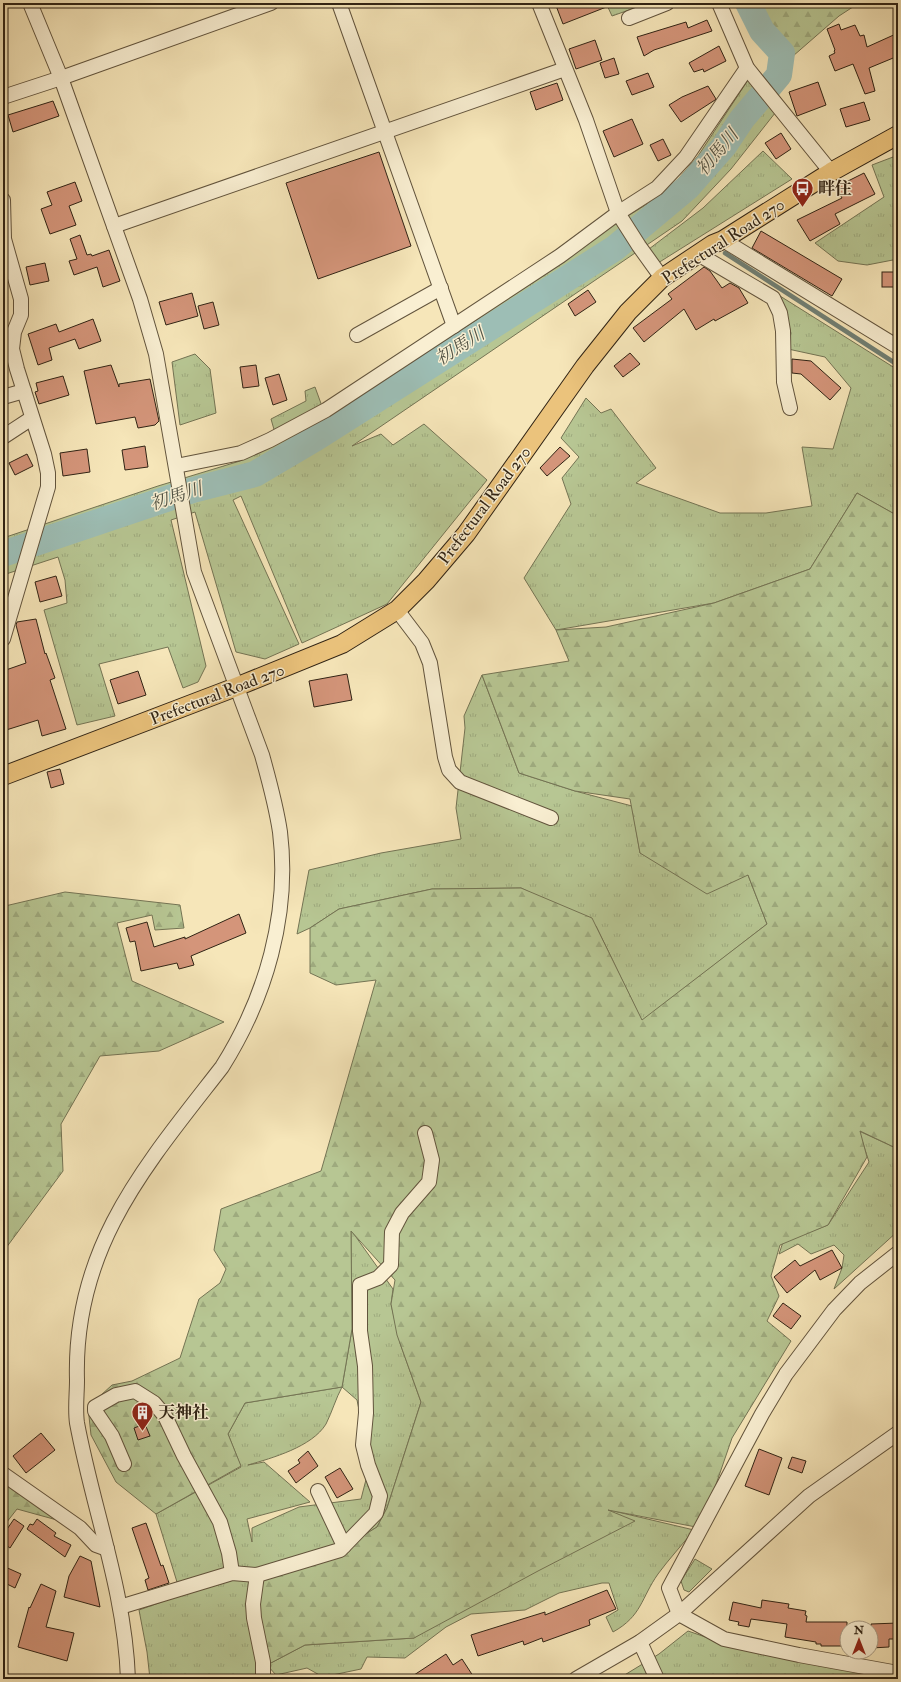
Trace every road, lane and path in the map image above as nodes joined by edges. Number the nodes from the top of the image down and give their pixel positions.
1 (30, 3) edge
2 (271, 3) edge
3 (339, 3) edge
4 (539, 3) edge
5 (667, 3) edge
6 (719, 3) edge
7 (629, 18) dead end
8 (565, 70) junction
9 (749, 71) junction
10 (61, 78) junction
11 (3, 97) edge
12 (385, 132) junction
13 (898, 136) edge
14 (831, 172) junction
15 (3, 200) edge
16 (620, 215) junction
17 (114, 226) junction
18 (723, 240) junction
19 (698, 254) junction
20 (662, 278) junction
21 (441, 288) junction
22 (454, 326) junction
23 (9, 328) edge
24 (357, 335) dead end
25 (898, 347) edge
26 (24, 391) junction
27 (3, 397) edge
28 (790, 408) dead end
29 (32, 418) junction
30 (3, 437) edge
31 (177, 470) junction
32 (397, 610) junction
33 (3, 639) edge
34 (236, 687) junction
35 (3, 776) edge
36 (551, 818) dead end
37 (425, 1133) dead end
38 (898, 1253) edge
39 (898, 1433) edge
40 (124, 1464) dead end
41 (3, 1474) edge
42 (318, 1491) dead end
43 (344, 1546) junction
44 (107, 1549) junction
45 (232, 1573) junction
46 (257, 1575) junction
47 (120, 1607) junction
48 (679, 1614) junction
49 (640, 1642) junction
50 (898, 1673) edge
51 (128, 1679) edge
52 (263, 1679) edge
53 (576, 1679) edge
54 (657, 1679) edge

1 - 10 street
2 - 10 street
3 - 12 street
4 - 8 street
5 - 7 street
6 - 9 street
8 - 12 street
8 - 16 street
9 - 14 street
9 - 16 street
10 - 11 street
10 - 17 street
12 - 17 street
12 - 21 street
13 - 14 main road, Prefectural Road 270
14 - 18 main road, Prefectural Road 270
15 - 23 street
16 - 20 street
16 - 22 street
17 - 31 street
18 - 19 main road, Prefectural Road 270
18 - 25 street
19 - 20 main road, Prefectural Road 270
19 - 28 street
20 - 32 main road, Prefectural Road 270
21 - 22 street
21 - 24 street
22 - 31 street
23 - 26 street
26 - 27 street
26 - 29 street
29 - 30 street
29 - 33 street
31 - 34 street
32 - 34 main road, Prefectural Road 270
32 - 36 street
34 - 35 main road, Prefectural Road 270
34 - 44 street
37 - 43 street
38 - 48 street
39 - 48 street
40 - 45 street
41 - 44 street
42 - 43 street
43 - 46 street
44 - 47 street
45 - 46 street
45 - 47 street
46 - 52 street
47 - 51 street
48 - 49 street
48 - 50 street
49 - 53 street
49 - 54 street

